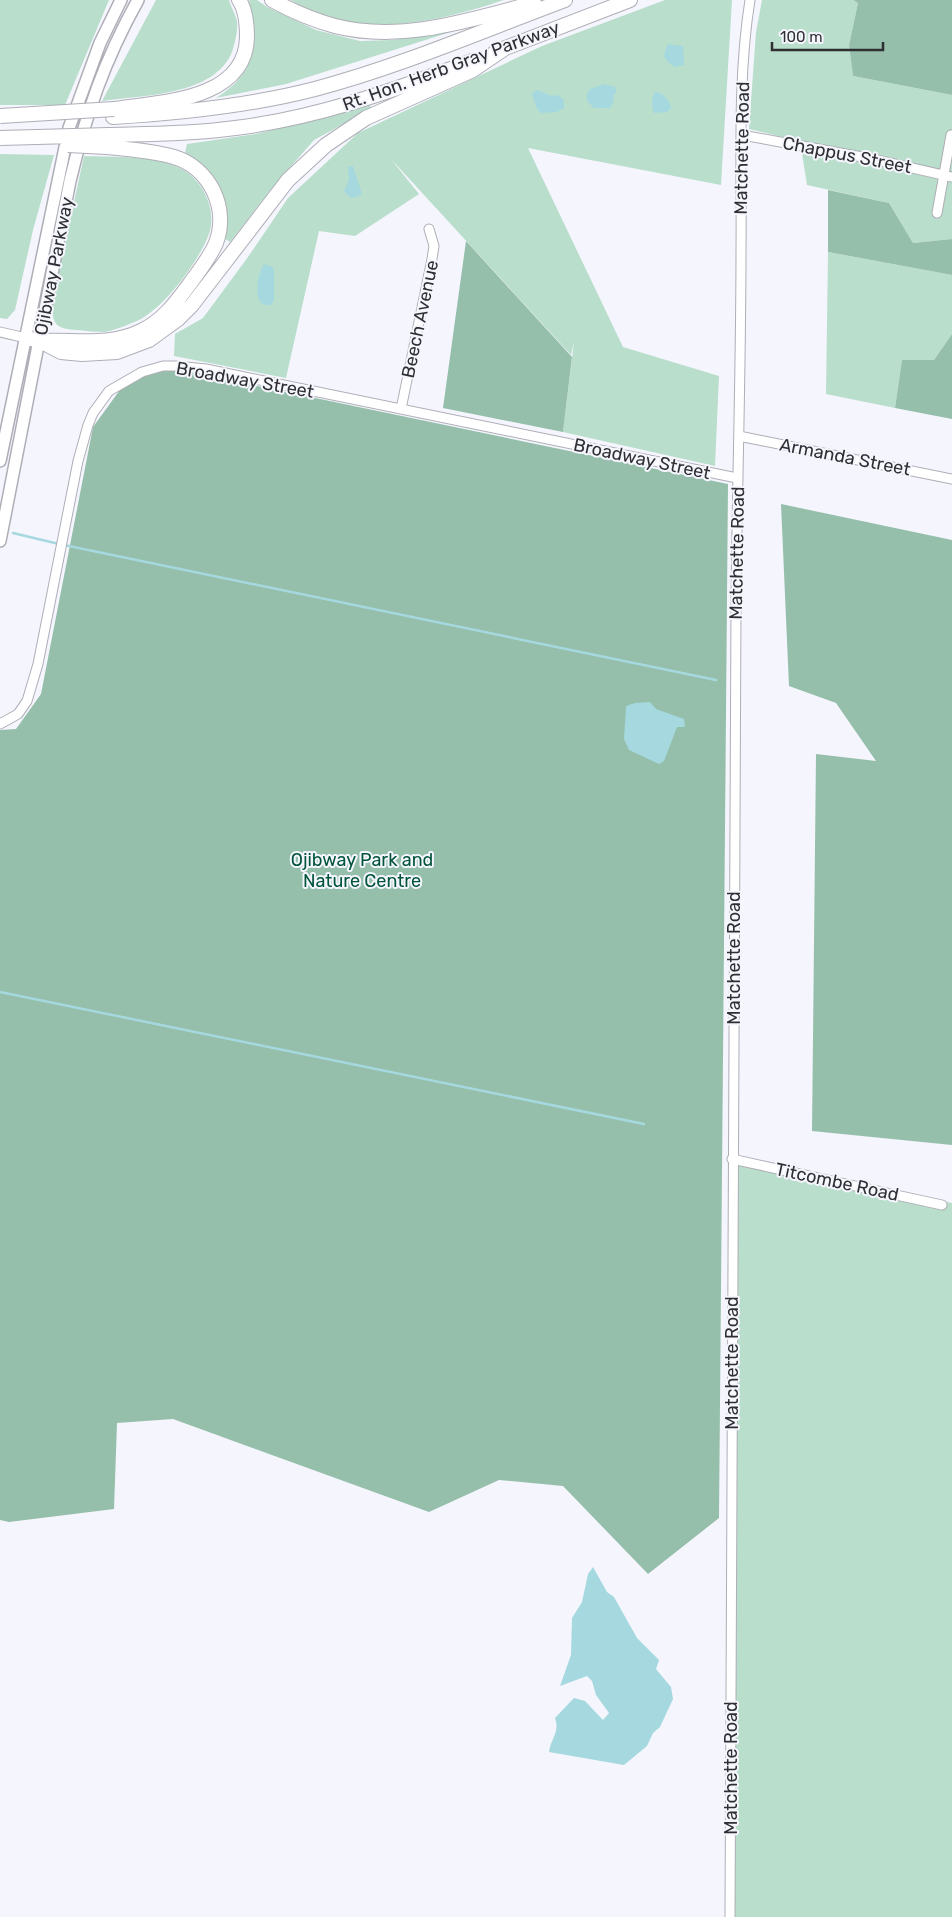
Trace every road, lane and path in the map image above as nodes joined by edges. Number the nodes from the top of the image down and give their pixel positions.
1 (121, 0) edge
2 (138, 0) edge
3 (239, 0) edge
4 (272, 0) edge
5 (546, 0) edge
6 (565, 0) edge
7 (630, 0) edge
8 (750, 0) edge
9 (504, 49) junction
10 (114, 113) junction
11 (0, 117) edge
12 (742, 135) junction
13 (951, 135) edge
14 (0, 140) edge
15 (108, 141) junction
16 (948, 176) edge
17 (937, 213) dead end
18 (429, 229) dead end
19 (0, 332) edge
20 (26, 338) junction
21 (40, 342) junction
22 (401, 409) junction
23 (738, 436) junction
24 (0, 461) edge
25 (738, 478) junction
26 (952, 479) edge
27 (0, 541) edge
28 (0, 724) edge
29 (732, 1158) junction
30 (942, 1204) dead end
31 (730, 1917) edge

1 - 20 main road, Ojibway Parkway
2 - 21 main road, Ojibway Parkway
3 - 10 highway
4 - 5 highway
6 - 10 highway, Rt. Hon. Herb Gray Parkway
7 - 9 highway, Rt. Hon. Herb Gray Parkway
8 - 12 street, Matchette Road
9 - 15 highway, Rt. Hon. Herb Gray Parkway
9 - 21 highway
10 - 11 highway, Rt. Hon. Herb Gray Parkway, bridge
12 - 16 street, Chappus Street
12 - 23 street, Matchette Road
13 - 16 street
14 - 15 highway, Rt. Hon. Herb Gray Parkway, bridge
15 - 21 highway
16 - 17 street
18 - 22 street, Beech Avenue
19 - 20 street
20 - 21 highway
20 - 24 main road, Ojibway Parkway
21 - 27 main road, Ojibway Parkway
22 - 25 street, Broadway Street
22 - 28 street, Broadway Street
23 - 25 street, Matchette Road
23 - 26 street, Armanda Street
25 - 29 street, Matchette Road
29 - 30 street, Titcombe Road
29 - 31 street, Matchette Road

